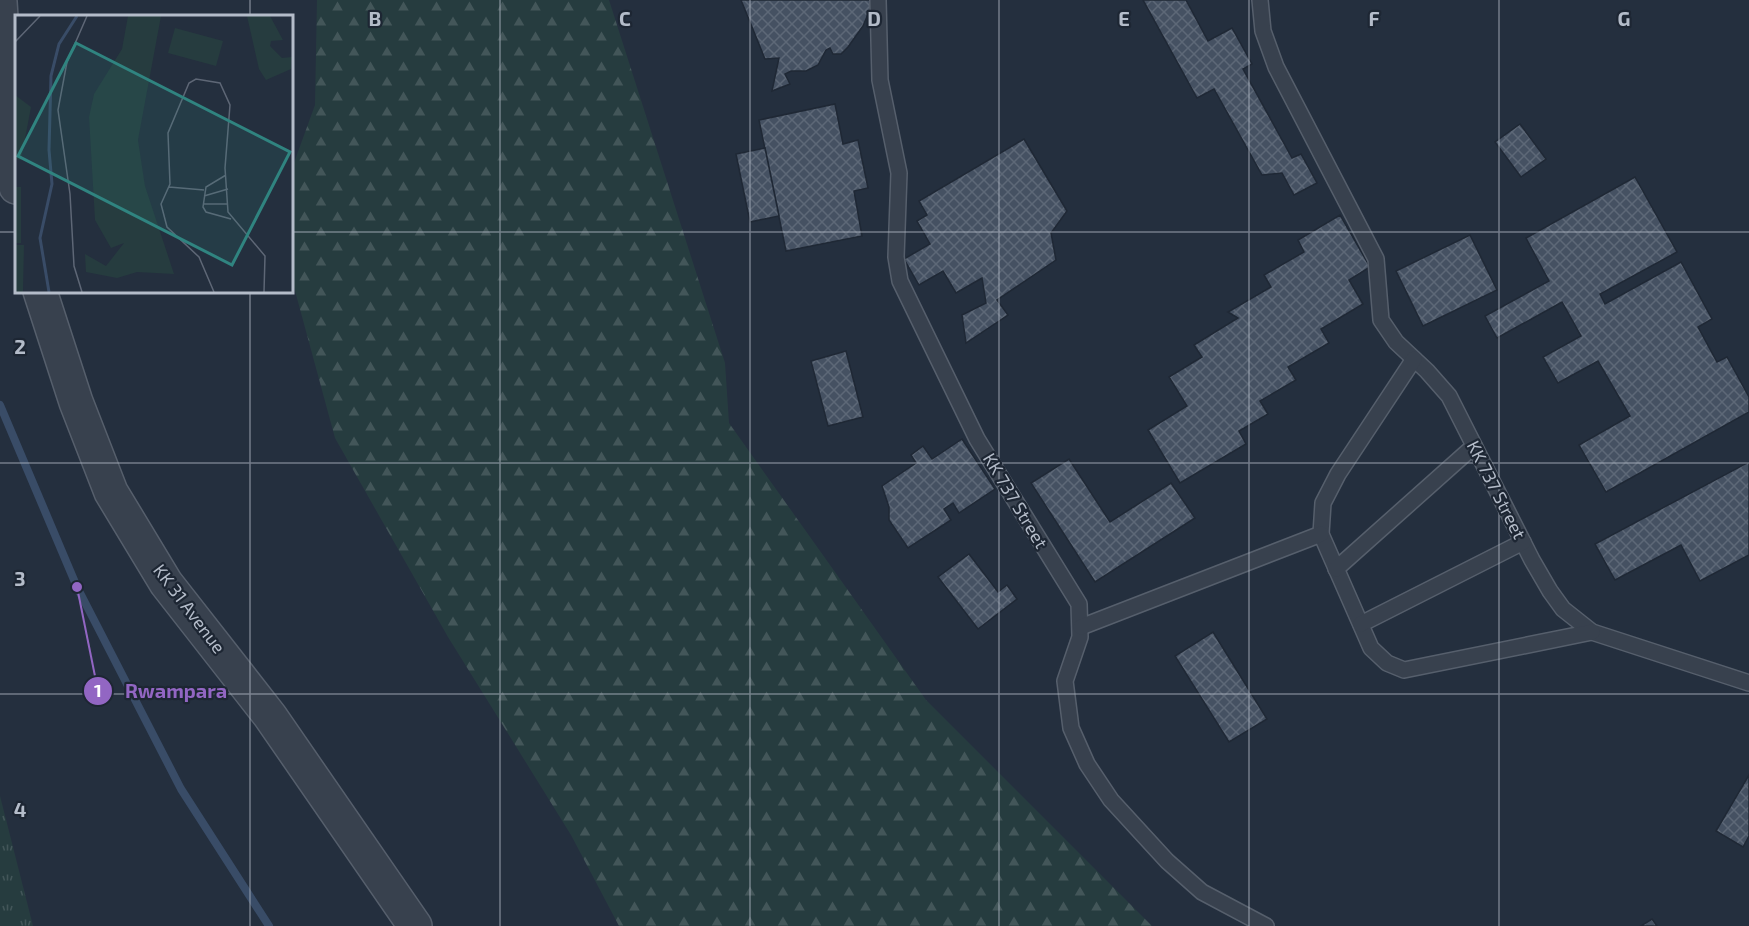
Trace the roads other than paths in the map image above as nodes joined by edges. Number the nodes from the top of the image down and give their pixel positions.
1 (878, 0) edge
2 (1260, 0) edge
3 (0, 2) edge
4 (15, 182) edge
5 (40, 292) edge
6 (1414, 358) junction
7 (1474, 446) junction
8 (1321, 534) junction
9 (1523, 542) junction
10 (1336, 569) junction
11 (1361, 624) junction
12 (1081, 627) junction
13 (1592, 632) junction
14 (1749, 683) edge
15 (415, 926) edge
16 (1266, 926) edge

1 - 12 lane, KK 737 Street
2 - 6 lane, KK 737 Street
3 - 4 street
5 - 15 street, KK 31 Avenue
6 - 7 lane, KK 737 Street
6 - 8 lane
7 - 9 lane, KK 737 Street
7 - 10 lane
8 - 10 lane
8 - 12 lane
9 - 11 lane
9 - 13 lane, KK 737 Street
10 - 11 lane
11 - 13 lane
12 - 16 lane, KK 737 Street
13 - 14 lane, KK 737 Street

